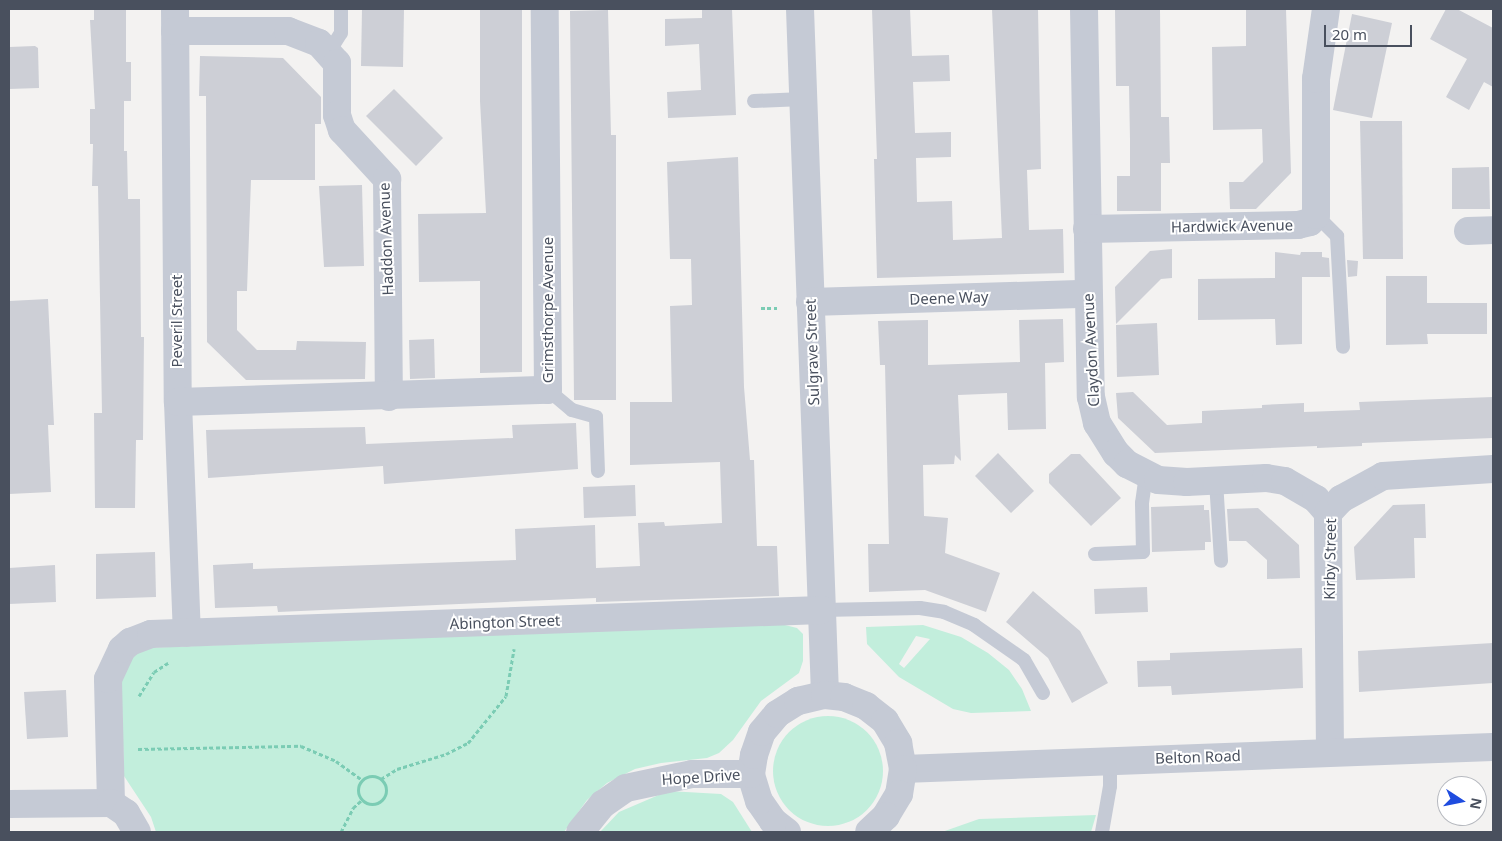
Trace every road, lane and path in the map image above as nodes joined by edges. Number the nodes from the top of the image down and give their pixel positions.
1 (341, 9) edge
2 (545, 9) edge
3 (800, 9) edge
4 (1084, 9) edge
5 (1326, 9) edge
6 (175, 20) edge
7 (329, 52) junction
8 (803, 99) junction
9 (754, 100) dead end
10 (1316, 215) junction
11 (1087, 228) junction
12 (1087, 294) junction
13 (810, 302) junction
14 (761, 308) dead end
15 (777, 308) dead end
16 (1343, 347) dead end
17 (548, 390) junction
18 (389, 397) junction
19 (178, 402) junction
20 (1493, 469) edge
21 (598, 471) dead end
22 (1146, 475) junction
23 (1216, 481) junction
24 (1328, 513) junction
25 (1095, 554) dead end
26 (1221, 561) dead end
27 (822, 610) junction
28 (513, 621) junction
29 (187, 634) junction
30 (1043, 693) dead end
31 (826, 695) junction
32 (1493, 747) edge
33 (111, 750) junction
34 (1330, 752) junction
35 (1110, 760) junction
36 (903, 768) junction
37 (751, 774) junction
38 (381, 779) junction
39 (362, 780) junction
40 (362, 800) junction
41 (111, 803) junction
42 (9, 804) edge
43 (137, 832) edge
44 (341, 832) edge
45 (580, 832) edge
46 (787, 832) edge
47 (869, 832) edge
48 (1102, 832) edge

1 - 7 lane
2 - 17 street, Grimsthorpe Avenue
3 - 8 street, Sulgrave Street
4 - 11 street, Claydon Avenue
5 - 10 street
6 - 7 street
6 - 19 street, Peveril Street
7 - 18 street, Haddon Avenue
8 - 9 lane
8 - 13 street, Sulgrave Street
10 - 11 street, Hardwick Avenue
10 - 16 lane
11 - 12 street, Claydon Avenue
12 - 13 street, Deene Way
12 - 22 street, Claydon Avenue
13 - 27 street, Sulgrave Street
14 - 15 path
17 - 18 street, Grimsthorpe Avenue
17 - 21 lane
18 - 19 street, Grimsthorpe Avenue
19 - 29 street, Peveril Street
20 - 24 street, Kirby Street
22 - 23 street, Claydon Avenue
22 - 25 lane
23 - 24 street, Claydon Avenue
23 - 26 lane
24 - 34 street, Kirby Street
27 - 28 street, Abington Street
27 - 30 lane
27 - 31 street, Sulgrave Street
28 - 29 street, Abington Street
28 - 38 path
29 - 33 street, Abington Street
31 - 36 street
31 - 37 street
32 - 34 street, Belton Road
33 - 39 path
33 - 41 street, Abington Street
34 - 35 street, Belton Road
35 - 36 street, Belton Road
35 - 48 lane
36 - 47 street
37 - 45 street, Hope Drive
37 - 46 street
38 - 39 path
38 - 40 path
39 - 40 path
40 - 44 path
41 - 42 street
41 - 43 street

